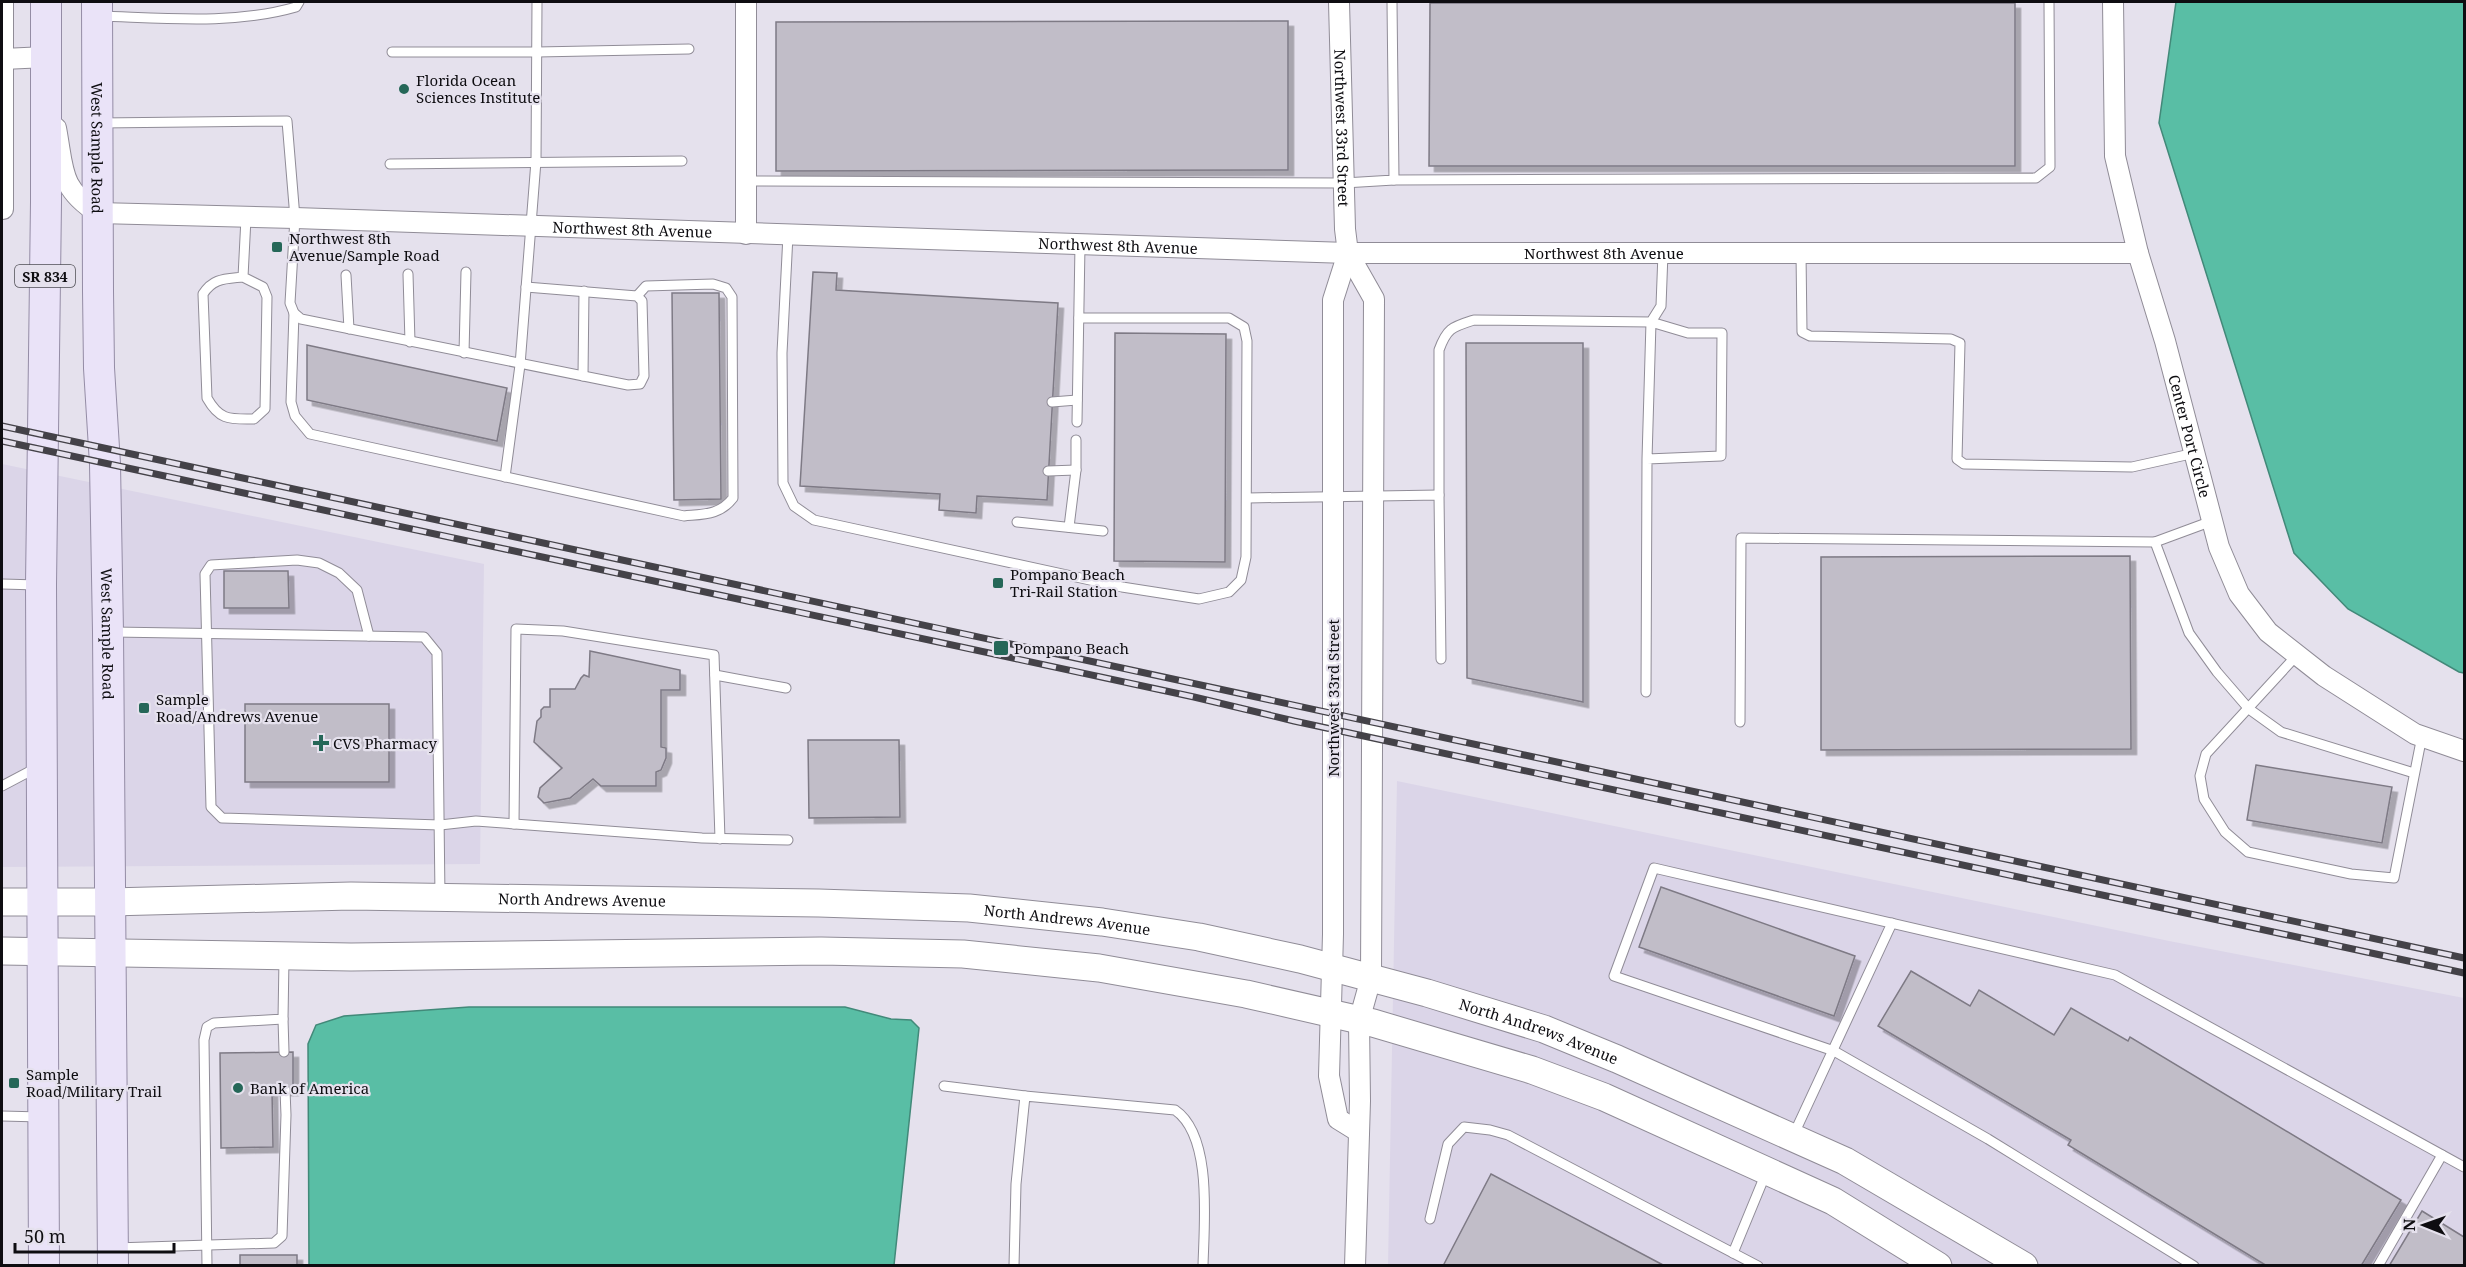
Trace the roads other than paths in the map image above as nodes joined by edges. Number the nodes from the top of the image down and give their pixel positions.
1 (3, 2) edge
2 (46, 2) edge
3 (299, 2) edge
4 (537, 2) edge
5 (746, 2) edge
6 (1340, 2) edge
7 (1392, 2) edge
8 (2049, 2) edge
9 (2113, 2) edge
10 (97, 9) edge
11 (689, 49) dead end
12 (392, 52) dead end
13 (537, 52) junction
14 (3, 59) junction
15 (46, 67) junction
16 (98, 123) junction
17 (536, 161) junction
18 (682, 161) dead end
19 (390, 164) dead end
20 (1394, 180) junction
21 (746, 181) junction
22 (1344, 183) junction
23 (3, 209) dead end
24 (98, 213) junction
25 (246, 218) junction
26 (295, 218) junction
27 (530, 226) junction
28 (746, 234) junction
29 (788, 235) junction
30 (1080, 245) junction
31 (1348, 253) junction
32 (1663, 253) junction
33 (1801, 253) junction
34 (2138, 253) junction
35 (466, 272) dead end
36 (408, 274) dead end
37 (346, 275) dead end
38 (243, 277) junction
39 (526, 287) junction
40 (584, 291) junction
41 (637, 296) junction
42 (294, 314) junction
43 (1079, 318) junction
44 (1651, 322) junction
45 (349, 329) junction
46 (410, 342) junction
47 (465, 353) junction
48 (520, 365) junction
49 (583, 376) junction
50 (1077, 399) junction
51 (1052, 402) dead end
52 (1077, 422) dead end
53 (1077, 440) dead end
54 (2195, 453) junction
55 (1647, 459) junction
56 (1076, 470) junction
57 (1048, 471) dead end
58 (505, 477) junction
59 (1439, 495) junction
60 (1373, 496) junction
61 (1333, 497) junction
62 (1248, 498) junction
63 (2212, 521) junction
64 (1017, 522) dead end
65 (1069, 527) junction
66 (1103, 531) dead end
67 (2155, 542) junction
68 (2, 584) edge
69 (41, 585) junction
70 (108, 632) junction
71 (206, 634) junction
72 (369, 636) junction
73 (2297, 655) junction
74 (1441, 659) dead end
75 (715, 675) junction
76 (786, 688) dead end
77 (1646, 692) dead end
78 (2249, 709) junction
79 (1740, 722) dead end
80 (2422, 736) junction
81 (2464, 751) edge
82 (41, 766) junction
83 (2414, 773) junction
84 (2, 786) edge
85 (514, 824) junction
86 (440, 825) junction
87 (720, 839) junction
88 (788, 840) dead end
89 (440, 897) junction
90 (2, 902) edge
91 (43, 902) junction
92 (110, 902) junction
93 (1892, 923) junction
94 (2, 951) edge
95 (42, 952) junction
96 (110, 954) junction
97 (284, 956) junction
98 (1333, 969) junction
99 (1371, 978) junction
100 (1330, 1014) junction
101 (283, 1019) junction
102 (1359, 1021) junction
103 (1833, 1051) junction
104 (284, 1052) dead end
105 (944, 1086) dead end
106 (284, 1090) dead end
107 (1025, 1096) junction
108 (2, 1116) edge
109 (43, 1117) junction
110 (1359, 1132) junction
111 (1793, 1138) junction
112 (2442, 1155) junction
113 (2464, 1167) edge
114 (1767, 1171) junction
115 (1430, 1219) dead end
116 (207, 1246) junction
117 (1733, 1253) junction
118 (113, 1257) edge
119 (44, 1266) edge
120 (207, 1266) edge
121 (1014, 1266) edge
122 (1203, 1266) edge
123 (1355, 1266) edge
124 (1758, 1266) edge
125 (1938, 1266) edge
126 (2024, 1266) edge
127 (2194, 1266) edge
128 (2378, 1266) edge

1 - 14 street
2 - 15 main road, SR 834
3 - 10 lane
4 - 13 lane
5 - 21 street
6 - 22 street, Northwest 33rd Street
7 - 20 lane
8 - 20 lane
9 - 34 street, Center Port Circle
10 - 16 main road, West Sample Road
11 - 13 lane
12 - 13 lane
13 - 17 lane
14 - 15 street
14 - 23 street
15 - 24 street
15 - 69 main road, SR 834
16 - 24 main road, West Sample Road
16 - 26 lane
17 - 18 lane
17 - 19 lane
17 - 27 lane
20 - 22 lane
21 - 22 lane
21 - 28 street
22 - 31 street, Northwest 33rd Street
24 - 25 street, Northwest 8th Avenue
24 - 70 main road, West Sample Road
25 - 26 street, Northwest 8th Avenue
25 - 38 lane
26 - 27 street, Northwest 8th Avenue
26 - 42 lane
27 - 28 street, Northwest 8th Avenue
27 - 39 lane
28 - 29 street, Northwest 8th Avenue
29 - 30 street, Northwest 8th Avenue
29 - 62 lane
30 - 31 street, Northwest 8th Avenue
30 - 43 lane
31 - 32 street, Northwest 8th Avenue
31 - 60 street, Northwest 33rd Street
31 - 61 street, Northwest 33rd Street
32 - 33 street, Northwest 8th Avenue
32 - 44 lane
33 - 34 street, Northwest 8th Avenue
33 - 54 lane
34 - 54 street, Center Port Circle
35 - 47 lane
36 - 46 lane
37 - 45 lane
38 - 38 lane
39 - 40 lane
39 - 48 lane
40 - 41 lane
40 - 49 lane
41 - 49 lane
41 - 58 lane
42 - 45 lane
42 - 58 lane
43 - 50 lane
43 - 62 lane
44 - 55 lane
44 - 55 lane
44 - 59 lane
45 - 46 lane
46 - 47 lane
47 - 48 lane
48 - 49 lane
48 - 58 lane
50 - 51 lane
50 - 52 lane
53 - 56 lane
54 - 63 street, Center Port Circle
55 - 77 lane
56 - 57 lane
56 - 65 lane
59 - 60 lane
59 - 74 lane
60 - 61 lane
60 - 99 street, Northwest 33rd Street
61 - 62 lane
61 - 98 street, Northwest 33rd Street
63 - 67 lane
63 - 73 street, Center Port Circle
64 - 65 lane
65 - 66 lane
67 - 78 lane
67 - 79 lane
68 - 69 lane
69 - 82 main road, SR 834
70 - 71 lane
70 - 92 main road, West Sample Road
71 - 72 lane
71 - 72 lane
71 - 86 lane
72 - 86 lane
73 - 78 lane
73 - 80 street, Center Port Circle
75 - 76 lane
75 - 85 lane
75 - 87 lane
78 - 83 lane
78 - 83 lane
80 - 81 street, Center Port Circle
80 - 83 lane
82 - 84 lane
82 - 91 main road, SR 834
85 - 86 lane
85 - 87 lane
86 - 89 lane
87 - 88 lane
89 - 92 street, North Andrews Avenue
89 - 98 street, North Andrews Avenue
90 - 91 street, North Andrews Avenue
91 - 92 street, North Andrews Avenue
91 - 95 main road, SR 834
92 - 96 main road, West Sample Road
93 - 103 lane
93 - 103 lane
93 - 112 lane
94 - 95 street
95 - 96 street
95 - 109 main road, SR 834
96 - 97 street
96 - 118 main road, West Sample Road
97 - 100 street
97 - 101 lane
98 - 99 street, North Andrews Avenue
98 - 100 street, Northwest 33rd Street
99 - 102 street, Northwest 33rd Street
99 - 111 street, North Andrews Avenue
100 - 102 street
100 - 110 street, Northwest 33rd Street
101 - 104 lane
101 - 116 lane
102 - 110 street, Northwest 33rd Street
102 - 114 street
103 - 111 lane
103 - 127 lane
105 - 107 lane
106 - 116 lane
107 - 121 lane
107 - 122 lane
108 - 109 lane
109 - 119 main road, SR 834
110 - 123 street, Northwest 33rd Street
111 - 126 street, North Andrews Avenue
112 - 113 lane
112 - 128 lane
114 - 117 lane
114 - 125 street
115 - 117 lane
116 - 118 lane
116 - 120 lane
117 - 124 lane

